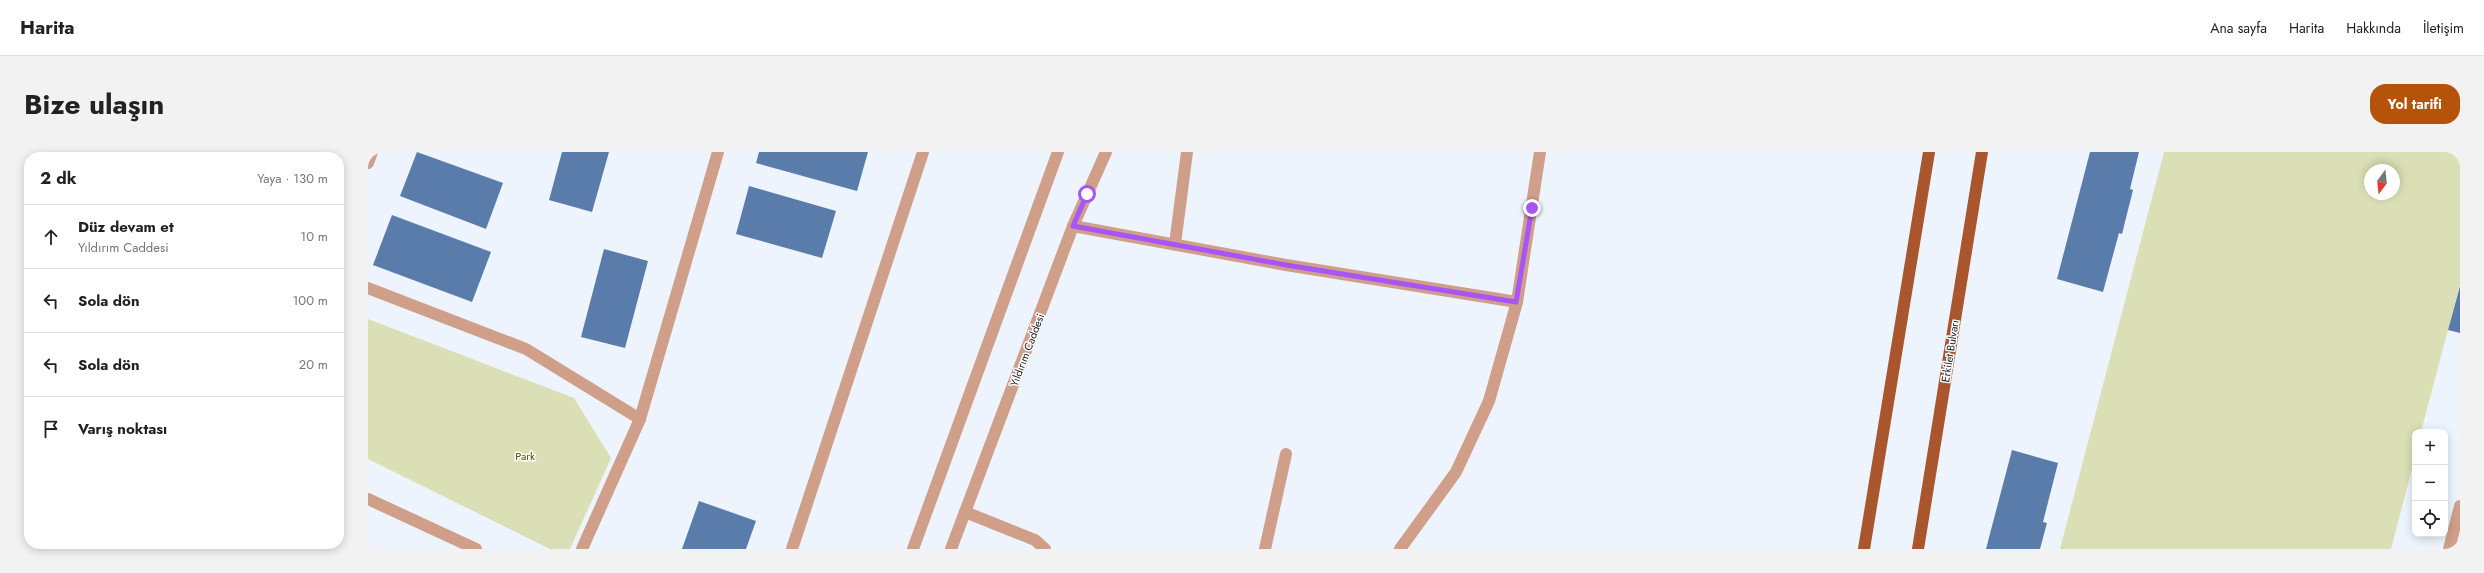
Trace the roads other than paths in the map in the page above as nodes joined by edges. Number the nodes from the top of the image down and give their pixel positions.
1 (372, 152) edge
2 (718, 152) edge
3 (923, 152) edge
4 (1057, 152) edge
5 (1106, 152) edge
6 (1187, 152) edge
7 (1540, 152) edge
8 (1929, 152) edge
9 (1982, 152) edge
10 (368, 163) edge
11 (1073, 226) junction
12 (1175, 244) junction
13 (368, 288) edge
14 (1516, 302) junction
15 (640, 419) junction
16 (1286, 454) dead end
17 (368, 498) edge
18 (2460, 506) edge
19 (965, 512) junction
20 (476, 549) edge
21 (582, 549) edge
22 (792, 549) edge
23 (912, 549) edge
24 (951, 549) edge
25 (1045, 549) edge
26 (1266, 549) edge
27 (1400, 549) edge
28 (1864, 549) edge
29 (1918, 549) edge
30 (2449, 549) edge

1 - 10 street
2 - 15 street
3 - 22 street
4 - 23 street
5 - 11 street, Yıldırım Caddesi
6 - 12 street
7 - 14 street
8 - 28 main road
9 - 29 main road, Erkilet Bulvarı
11 - 12 street
11 - 19 street, Yıldırım Caddesi
12 - 14 street
13 - 15 street
14 - 27 street
15 - 21 street
16 - 26 street
17 - 20 street
18 - 30 street
19 - 24 street, Yıldırım Caddesi
19 - 25 street

